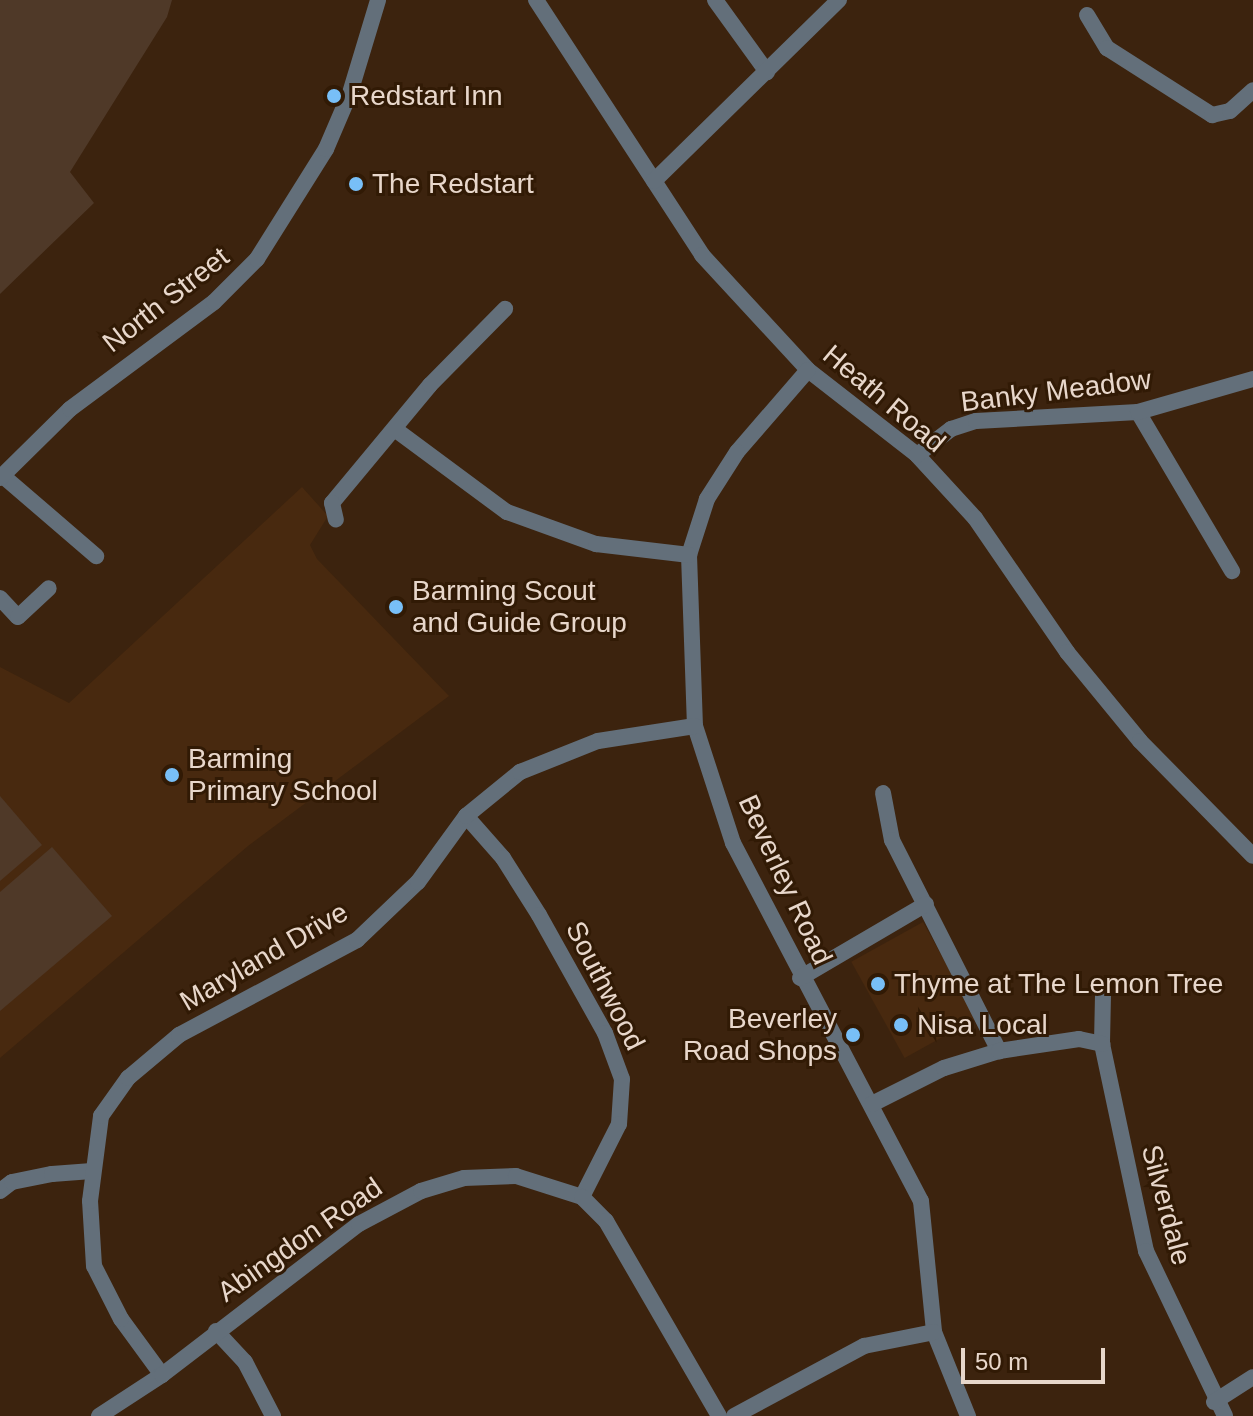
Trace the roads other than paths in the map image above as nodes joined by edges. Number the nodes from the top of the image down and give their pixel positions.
1 (378, 0) edge
2 (536, 0) edge
3 (715, 0) edge
4 (839, 0) edge
5 (1087, 15) dead end
6 (767, 72) junction
7 (1253, 90) edge
8 (654, 181) junction
9 (505, 309) dead end
10 (808, 370) junction
11 (1253, 379) edge
12 (1138, 412) junction
13 (396, 430) junction
14 (917, 455) junction
15 (1, 477) edge
16 (336, 520) dead end
17 (689, 555) junction
18 (96, 556) dead end
19 (1232, 571) dead end
20 (49, 588) dead end
21 (0, 598) edge
22 (695, 726) junction
23 (883, 793) dead end
24 (466, 816) junction
25 (1253, 856) edge
26 (926, 904) junction
27 (800, 978) junction
28 (1103, 995) dead end
29 (1102, 1044) junction
30 (999, 1051) junction
31 (872, 1104) junction
32 (92, 1171) junction
33 (0, 1191) edge
34 (582, 1197) junction
35 (216, 1331) junction
36 (934, 1332) junction
37 (162, 1375) junction
38 (1253, 1377) edge
39 (1214, 1402) junction
40 (99, 1416) edge
41 (273, 1416) edge
42 (719, 1416) edge
43 (734, 1416) edge
44 (968, 1416) edge
45 (1225, 1416) edge

1 - 15 street, North Street
2 - 8 street, Heath Road
3 - 6 street
4 - 6 street
5 - 7 street
6 - 8 street
8 - 10 street, Heath Road
9 - 13 street
10 - 14 street, Heath Road
10 - 17 street, Beverley Road
11 - 12 street, Banky Meadow
12 - 14 street, Banky Meadow
12 - 19 street
13 - 16 street
13 - 17 street
14 - 25 street, Heath Road
15 - 18 street
17 - 22 street, Beverley Road
20 - 21 street
22 - 24 street, Maryland Drive
22 - 27 street, Beverley Road
23 - 26 street
24 - 32 street, Maryland Drive
24 - 34 street, Southwood
26 - 27 street
26 - 30 street
27 - 31 street, Beverley Road
28 - 29 street, Silverdale
29 - 30 street
29 - 39 street, Silverdale
30 - 31 street
31 - 36 street, Beverley Road
32 - 33 street
32 - 37 street, Maryland Drive
34 - 35 street, Abingdon Road
34 - 42 street, Abingdon Road
35 - 37 street, Abingdon Road
35 - 41 street
36 - 43 street
36 - 44 street, Beverley Road
37 - 40 street, Abingdon Road
38 - 39 street
39 - 45 street, Silverdale

